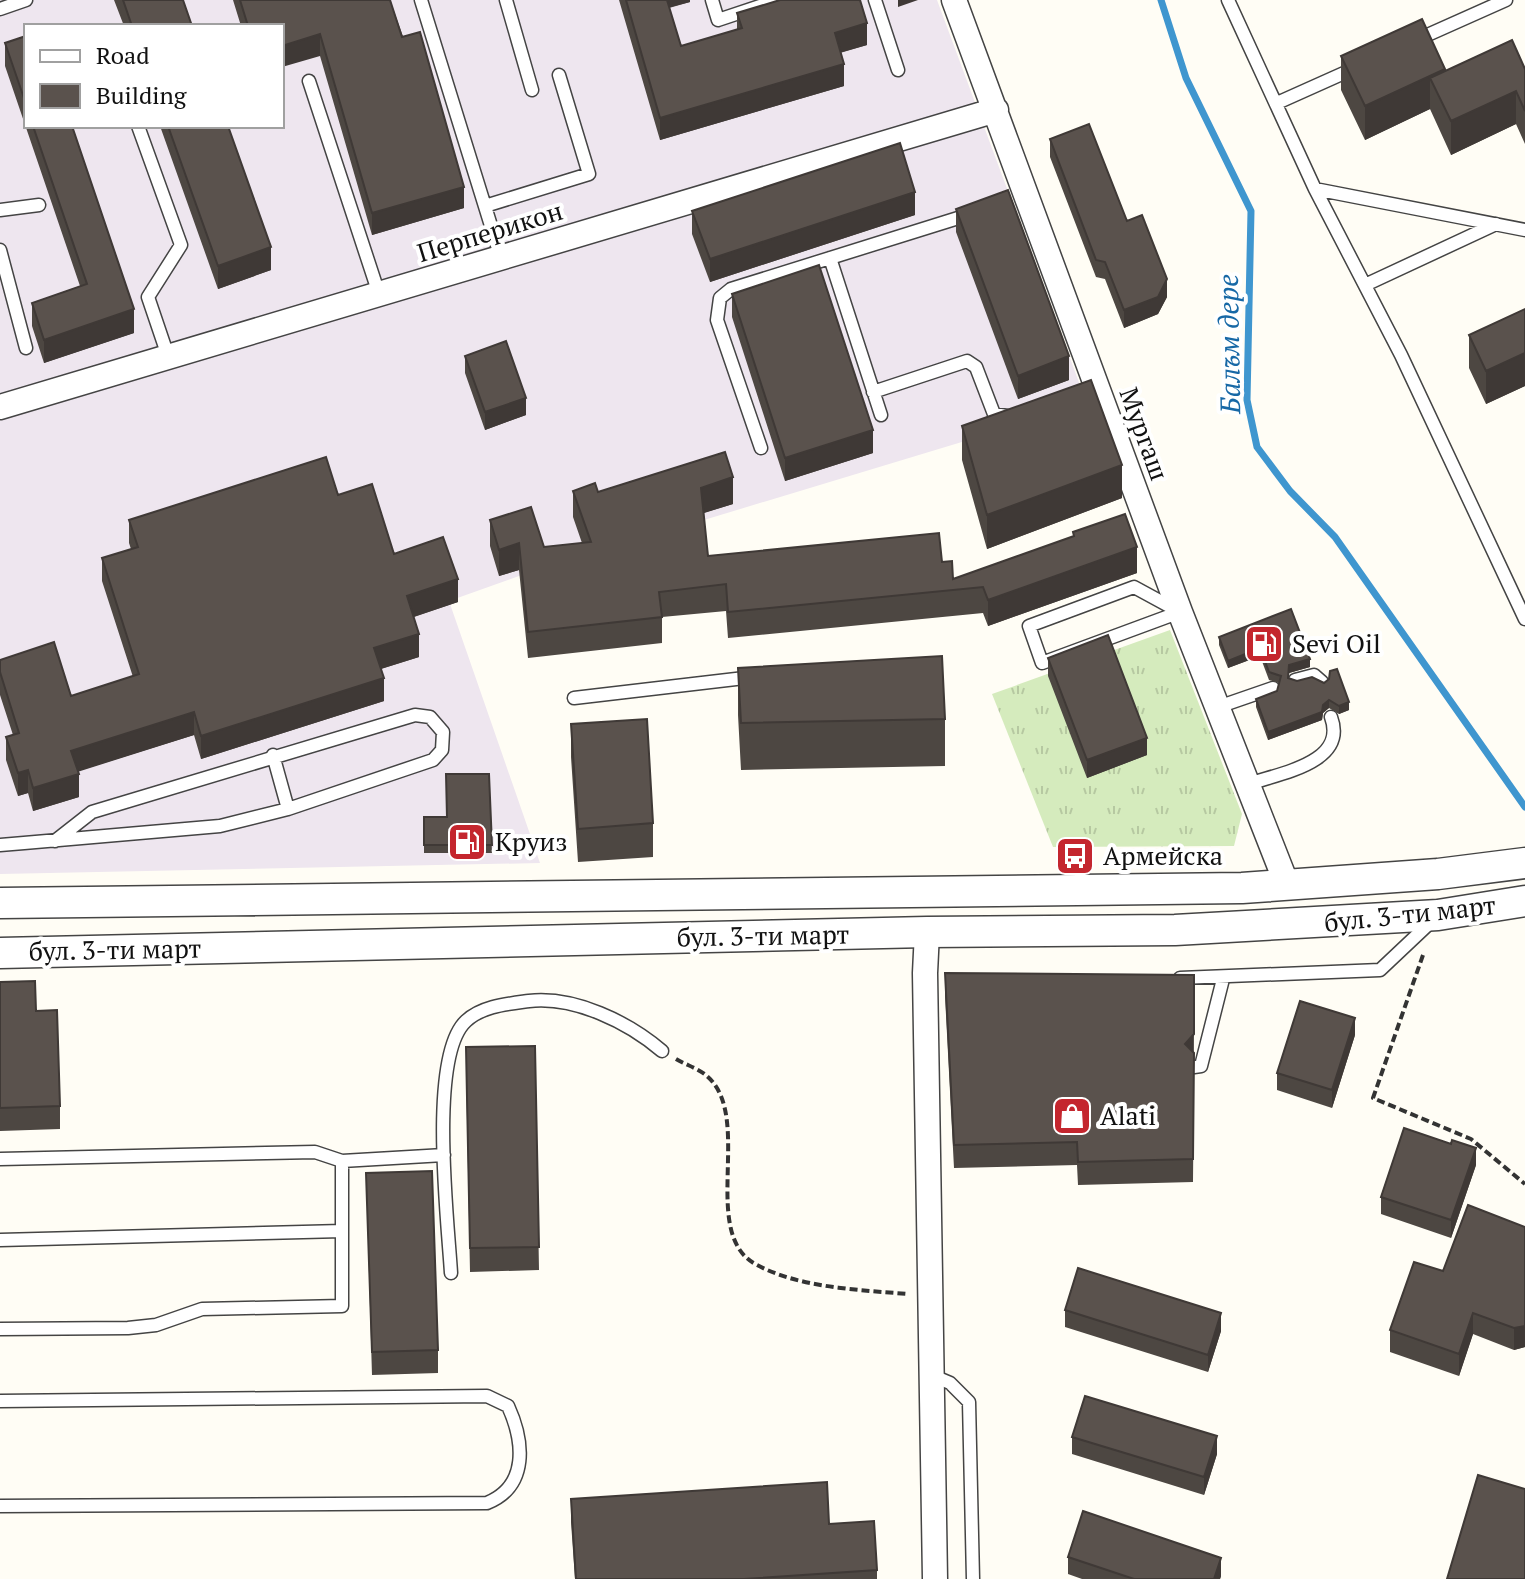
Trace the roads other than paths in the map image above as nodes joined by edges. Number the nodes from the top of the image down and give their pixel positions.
1 (26, 0) edge
2 (421, 0) edge
3 (506, 0) edge
4 (712, 0) edge
5 (778, 0) edge
6 (875, 0) edge
7 (954, 0) edge
8 (1228, 0) edge
9 (1506, 0) edge
10 (0, 9) edge
11 (1406, 45) edge
12 (1363, 64) edge
13 (898, 70) dead end
14 (559, 75) dead end
15 (309, 81) dead end
16 (532, 90) dead end
17 (1277, 103) junction
18 (996, 110) junction
19 (139, 128) edge
20 (1315, 189) junction
21 (39, 205) dead end
22 (485, 206) junction
23 (0, 210) edge
24 (982, 211) edge
25 (1496, 224) junction
26 (1525, 230) edge
27 (0, 250) edge
28 (501, 258) junction
29 (830, 258) junction
30 (1365, 285) junction
31 (379, 294) junction
32 (26, 348) dead end
33 (168, 356) junction
34 (873, 392) junction
35 (0, 407) edge
36 (1021, 411) edge
37 (881, 415) dead end
38 (761, 448) dead end
39 (1523, 611) edge
40 (1180, 612) junction
41 (765, 675) edge
42 (1295, 680) edge
43 (1322, 682) edge
44 (1273, 688) dead end
45 (574, 698) dead end
46 (1218, 707) junction
47 (1331, 717) dead end
48 (273, 755) junction
49 (1249, 784) junction
50 (288, 809) junction
51 (55, 841) junction
52 (0, 845) edge
53 (1525, 863) edge
54 (1287, 885) junction
55 (961, 891) junction
56 (1524, 902) edge
57 (0, 903) edge
58 (1438, 915) junction
59 (1299, 925) junction
60 (927, 932) junction
61 (0, 953) edge
62 (1160, 978) edge
63 (1223, 979) junction
64 (662, 1051) road end
65 (1194, 1067) edge
66 (444, 1155) junction
67 (0, 1159) edge
68 (342, 1161) junction
69 (342, 1231) junction
70 (0, 1240) edge
71 (451, 1273) dead end
72 (0, 1329) edge
73 (931, 1375) junction
74 (0, 1401) edge
75 (0, 1506) edge
76 (935, 1579) edge
77 (973, 1579) edge

1 - 10 lane
2 - 22 lane
3 - 16 lane
4 - 5 lane
6 - 13 lane
7 - 18 street, Мургаш
8 - 17 lane
9 - 11 lane
12 - 17 lane
14 - 22 lane
15 - 31 lane
17 - 20 lane
18 - 28 street, Перперикон
18 - 40 street, Мургаш
19 - 33 lane
20 - 25 lane
20 - 30 lane
21 - 23 lane
22 - 28 lane
24 - 29 lane
25 - 26 lane
25 - 30 lane
27 - 32 lane
28 - 31 street, Перперикон
29 - 34 lane
29 - 38 lane
30 - 39 lane
31 - 33 street, Перперикон
33 - 35 street, Перперикон
34 - 36 lane
34 - 37 lane
40 - 40 lane
40 - 46 street, Мургаш
41 - 45 lane
42 - 43 lane
44 - 46 lane
46 - 49 street, Мургаш
47 - 49 lane
48 - 50 lane
48 - 50 lane
48 - 51 lane
49 - 54 street, Мургаш
50 - 51 lane
51 - 52 lane
53 - 54 street, бул. 3-ти март
54 - 55 street, бул. 3-ти март
54 - 59 street
55 - 57 street, бул. 3-ти март
55 - 60 street
56 - 58 street, бул. 3-ти март
58 - 59 street, бул. 3-ти март
58 - 63 lane
59 - 60 street, бул. 3-ти март
60 - 61 street, бул. 3-ти март
60 - 73 street
62 - 63 lane
63 - 65 lane
64 - 66 lane
66 - 68 lane
66 - 71 lane
67 - 68 lane
68 - 69 lane
69 - 70 lane
69 - 72 lane
73 - 76 street
73 - 77 lane
74 - 75 lane

